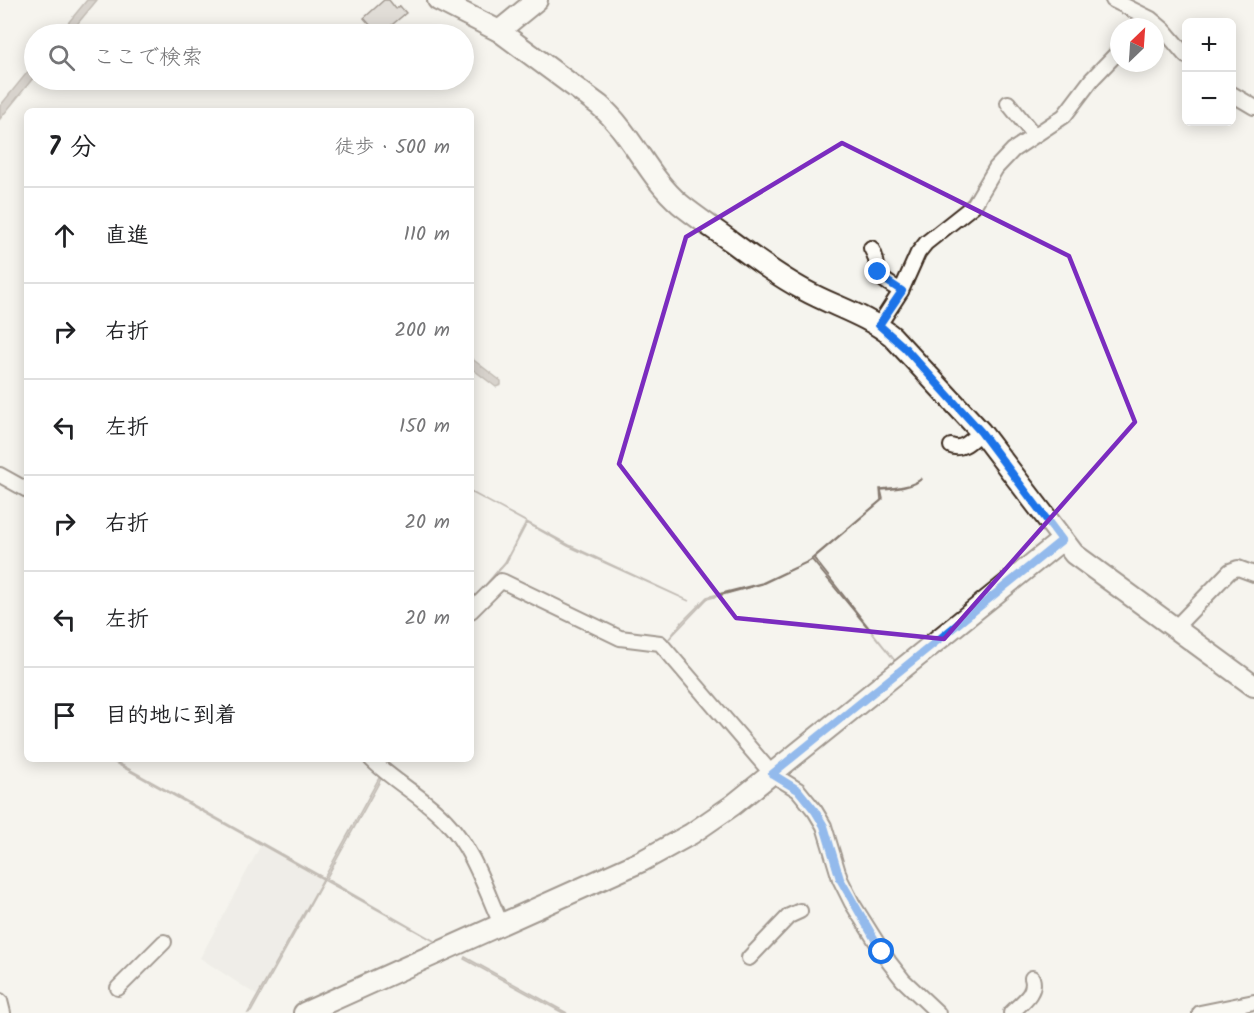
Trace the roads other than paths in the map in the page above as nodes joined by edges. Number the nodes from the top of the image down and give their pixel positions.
1 (438, 0) edge
2 (537, 0) edge
3 (1113, 0) edge
4 (1140, 18) edge
5 (1164, 30) edge
6 (499, 31) junction
7 (1182, 51) edge
8 (1110, 60) edge
9 (1236, 96) edge
10 (1008, 103) dead end
11 (1254, 107) edge
12 (1033, 135) junction
13 (871, 248) dead end
14 (902, 291) junction
15 (879, 325) junction
16 (981, 432) junction
17 (951, 446) dead end
18 (0, 475) edge
19 (24, 488) edge
20 (1062, 540) junction
21 (1254, 574) edge
22 (474, 608) edge
23 (1174, 629) junction
24 (1254, 686) edge
25 (384, 764) edge
26 (772, 774) junction
27 (800, 911) dead end
28 (501, 924) junction
29 (164, 942) dead end
30 (749, 958) dead end
31 (1032, 978) dead end
32 (118, 988) dead end
33 (0, 1001) edge
34 (1254, 1002) edge
35 (1241, 1010) edge
36 (3, 1013) edge
37 (304, 1013) edge
38 (938, 1013) edge
39 (1011, 1013) edge
40 (1200, 1013) edge

1 - 6 street
2 - 6 street
3 - 4 street
5 - 7 street
6 - 15 street
8 - 12 street
9 - 11 street
10 - 12 street
12 - 14 street
13 - 14 street
14 - 15 street
15 - 16 street
16 - 17 street
16 - 20 street
18 - 19 street
20 - 23 street
20 - 26 street
21 - 23 street
22 - 26 street
23 - 24 street
25 - 28 street
26 - 28 street
26 - 38 street
27 - 30 street
28 - 37 street
29 - 32 street
31 - 39 street
33 - 36 street
34 - 35 street
35 - 40 street

